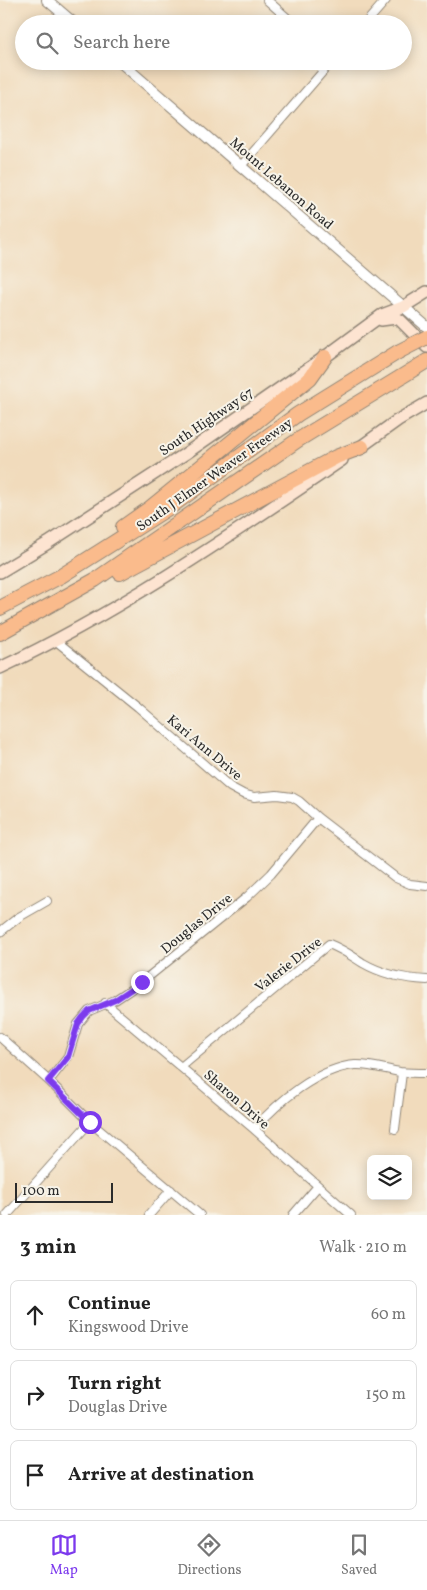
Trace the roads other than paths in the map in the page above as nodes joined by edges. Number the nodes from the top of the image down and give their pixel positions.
1 (47, 0) edge
2 (267, 0) edge
3 (386, 0) edge
4 (64, 15) edge
5 (284, 15) edge
6 (373, 15) edge
7 (129, 70) edge
8 (324, 70) edge
9 (241, 166) junction
10 (427, 292) edge
11 (403, 307) junction
12 (377, 320) junction
13 (427, 327) edge
14 (427, 336) edge
15 (427, 347) edge
16 (325, 357) junction
17 (421, 364) edge
18 (427, 402) edge
19 (362, 447) junction
20 (0, 572) edge
21 (61, 576) junction
22 (95, 580) junction
23 (0, 608) edge
24 (0, 633) edge
25 (56, 640) junction
26 (0, 668) edge
27 (318, 818) junction
28 (427, 886) edge
29 (47, 901) dead end
30 (0, 932) edge
31 (427, 980) edge
32 (106, 1003) junction
33 (0, 1037) edge
34 (181, 1067) junction
35 (402, 1072) junction
36 (427, 1073) edge
37 (48, 1081) junction
38 (90, 1122) junction
39 (254, 1129) junction
40 (395, 1129) dead end
41 (318, 1186) junction
42 (171, 1190) junction
43 (0, 1208) edge
44 (7, 1215) edge
45 (149, 1215) edge
46 (200, 1215) edge
47 (293, 1215) edge
48 (351, 1215) edge

1 - 4 street
2 - 5 street
3 - 6 street
7 - 9 street, Mount Lebanon Road
8 - 9 street
9 - 11 street, Mount Lebanon Road
10 - 11 main road, South Highway 67
11 - 12 main road, South Highway 67
11 - 13 street, Mount Lebanon Road
12 - 15 main road
12 - 16 main road, South Highway 67
14 - 21 highway, South J Elmer Weaver Freeway, bridge
16 - 20 main road, South Highway 67
16 - 21 highway
17 - 22 highway, South J Elmer Weaver Freeway
18 - 19 main road
19 - 22 highway
19 - 25 main road
21 - 23 highway, South J Elmer Weaver Freeway
22 - 24 highway, South J Elmer Weaver Freeway
25 - 26 main road
25 - 27 street, Kari Ann Drive
27 - 28 street, Kari Ann Drive
27 - 32 street, Douglas Drive
29 - 30 street
31 - 34 street, Valerie Drive
32 - 34 street, Sharon Drive
32 - 37 street, Douglas Drive
33 - 37 street
34 - 39 street, Sharon Drive
35 - 36 street
35 - 39 street
35 - 40 street
37 - 38 street
38 - 42 street
38 - 44 street
39 - 41 street, Sharon Drive
41 - 47 street
41 - 48 street, Sharon Drive
42 - 45 street
42 - 46 street
43 - 44 street

